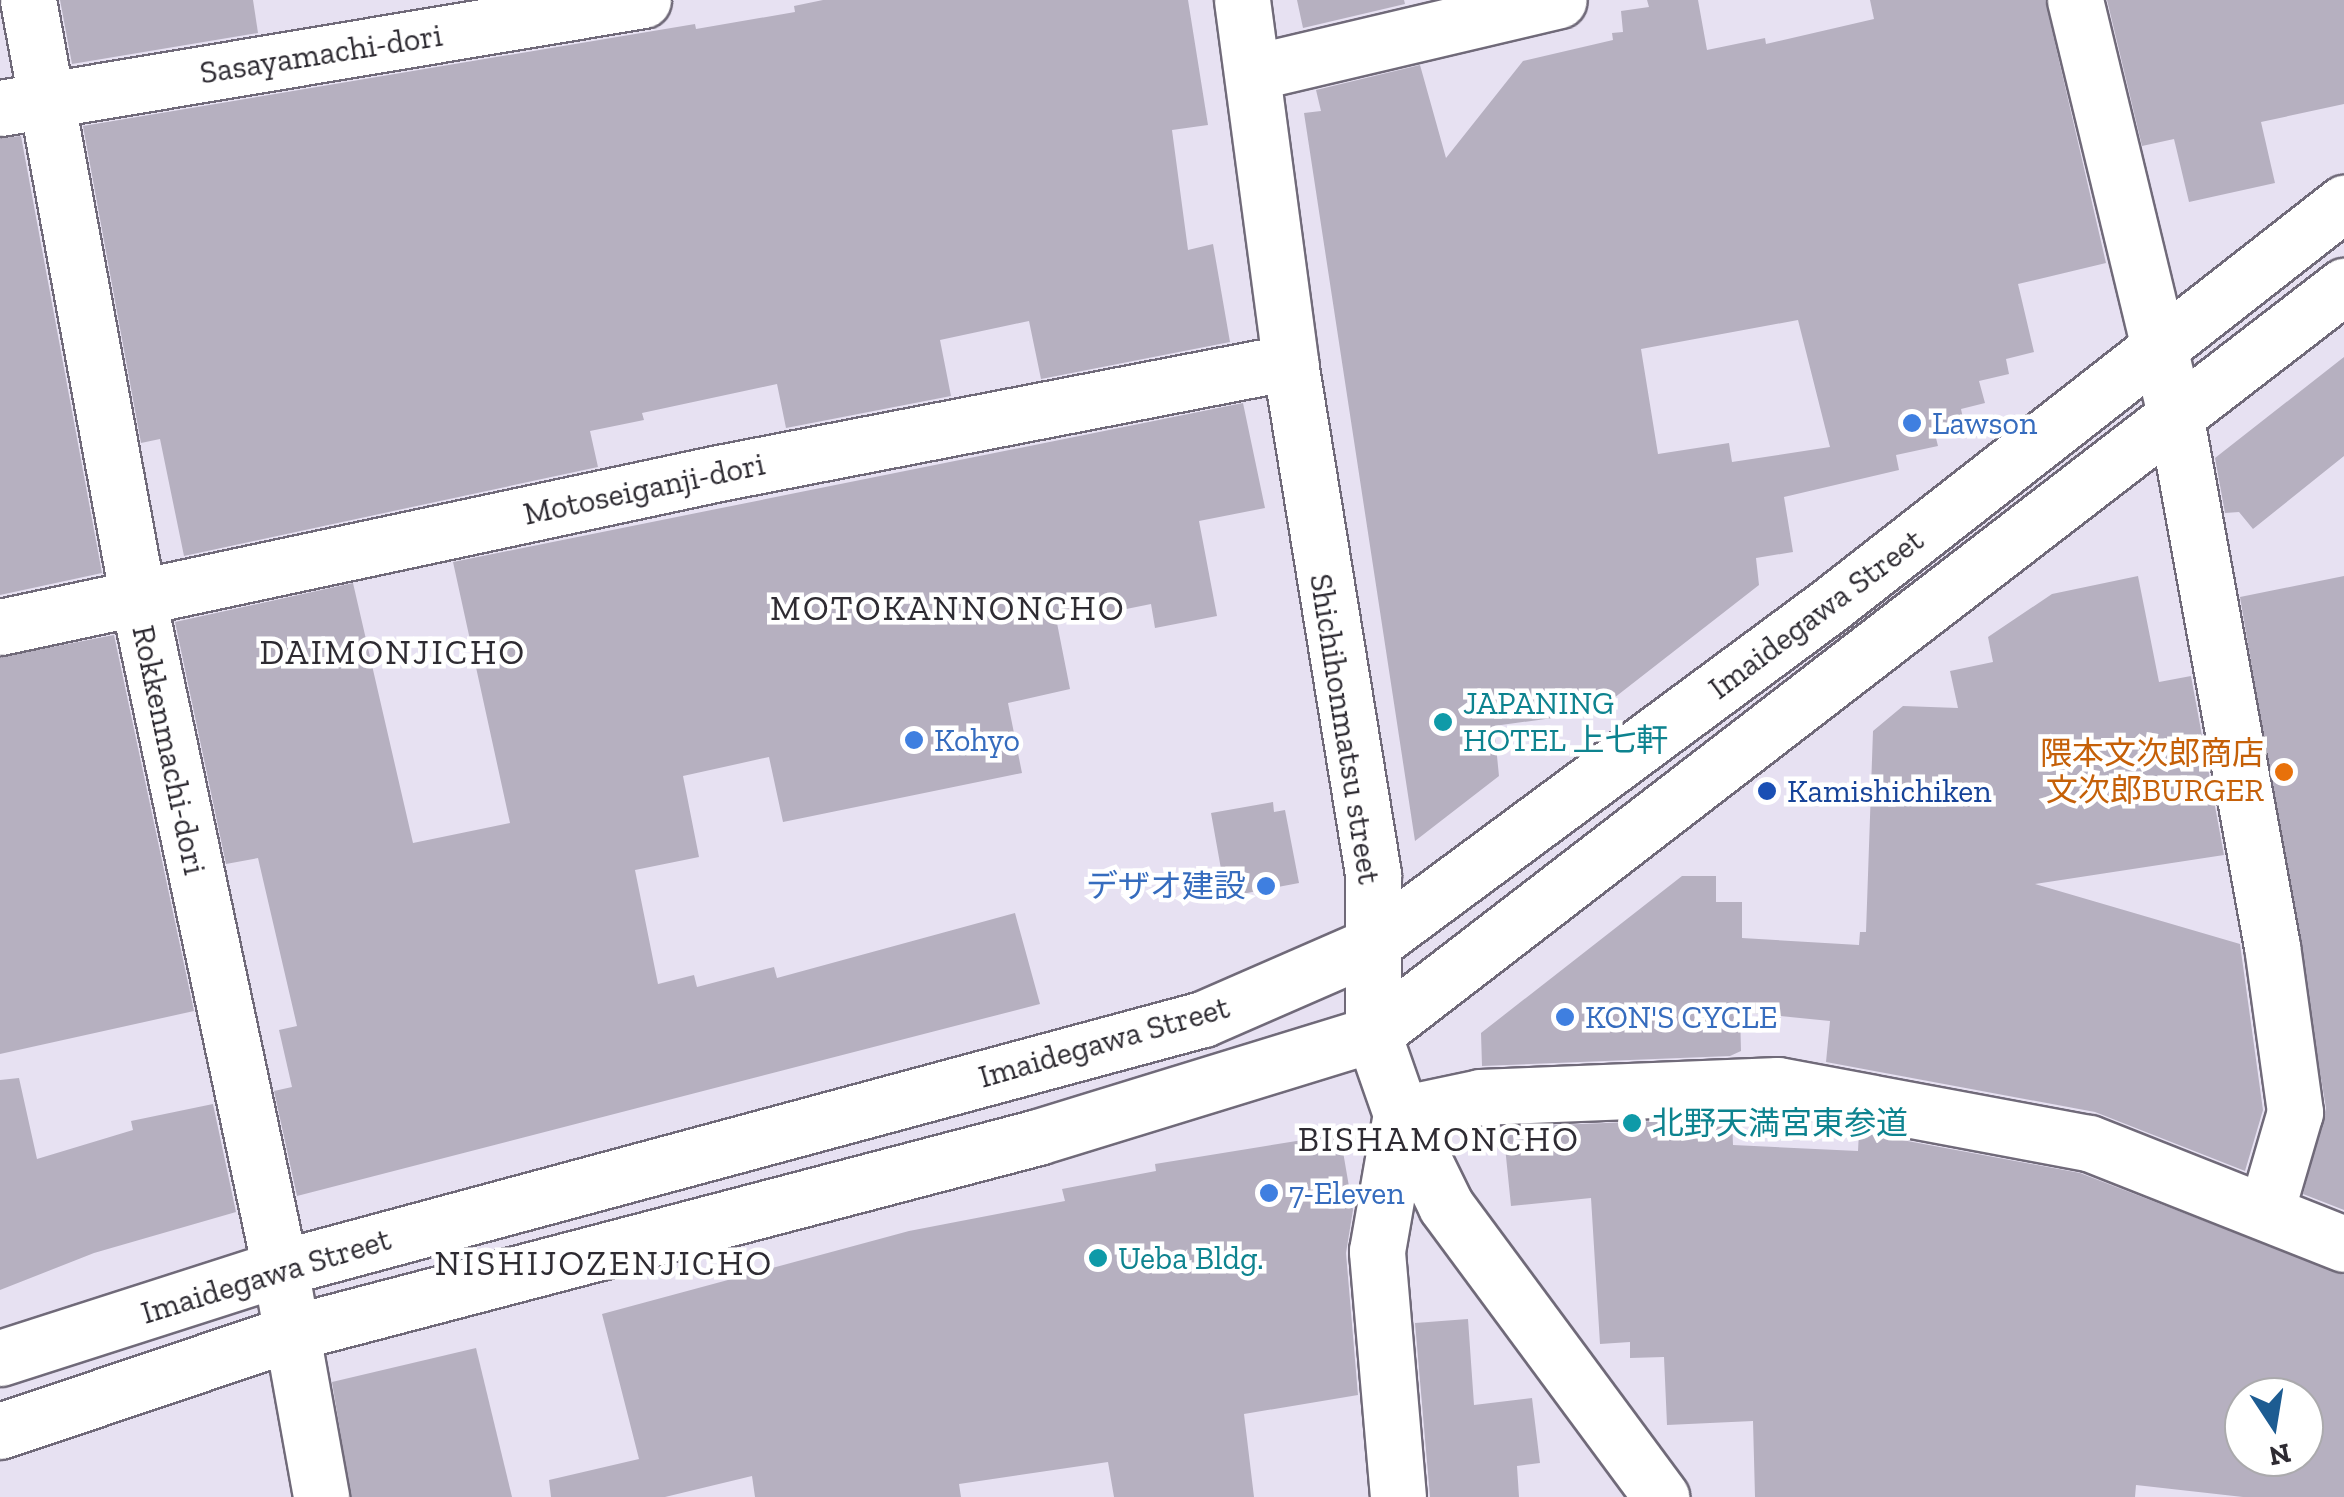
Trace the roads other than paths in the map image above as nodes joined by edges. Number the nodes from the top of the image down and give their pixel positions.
1 (28, 0) edge
2 (643, 0) edge
3 (1242, 0) edge
4 (1558, 0) edge
5 (2076, 0) edge
6 (1255, 72) junction
7 (22, 104) edge
8 (2344, 203) edge
9 (2344, 286) edge
10 (2160, 348) junction
11 (1290, 362) junction
12 (2176, 419) junction
13 (138, 599) junction
14 (0, 627) edge
15 (1368, 947) junction
16 (1373, 1034) junction
17 (1400, 1114) junction
18 (2266, 1211) junction
19 (2344, 1244) edge
20 (280, 1268) junction
21 (290, 1333) junction
22 (0, 1358) edge
23 (0, 1430) edge
24 (321, 1497) edge
25 (1398, 1497) edge
26 (1661, 1497) edge

1 - 7 street, Rokkenmachi-dori
2 - 7 street, Sasayamachi-dori
3 - 6 street, Shichihonmatsu street
4 - 6 street
5 - 10 street
6 - 11 street, Shichihonmatsu street
7 - 13 street, Rokkenmachi-dori
8 - 10 street, Imaidegawa Street
9 - 12 street, Imaidegawa Street
10 - 12 street
10 - 15 street, Imaidegawa Street
11 - 13 street, Motoseiganji-dori
11 - 15 street, Shichihonmatsu street
12 - 16 street, Imaidegawa Street
12 - 18 street
13 - 14 street, Motoseiganji-dori
13 - 20 street, Rokkenmachi-dori
15 - 16 street, Shichihonmatsu street
15 - 20 street, Imaidegawa Street
16 - 17 street, Shichihonmatsu street
16 - 21 street, Imaidegawa Street
17 - 18 street
17 - 25 street
17 - 26 street, Shichihonmatsu street
18 - 19 street
20 - 21 street, Rokkenmachi-dori
20 - 22 street, Imaidegawa Street
21 - 23 street, Imaidegawa Street
21 - 24 street, Rokkenmachi-dori

